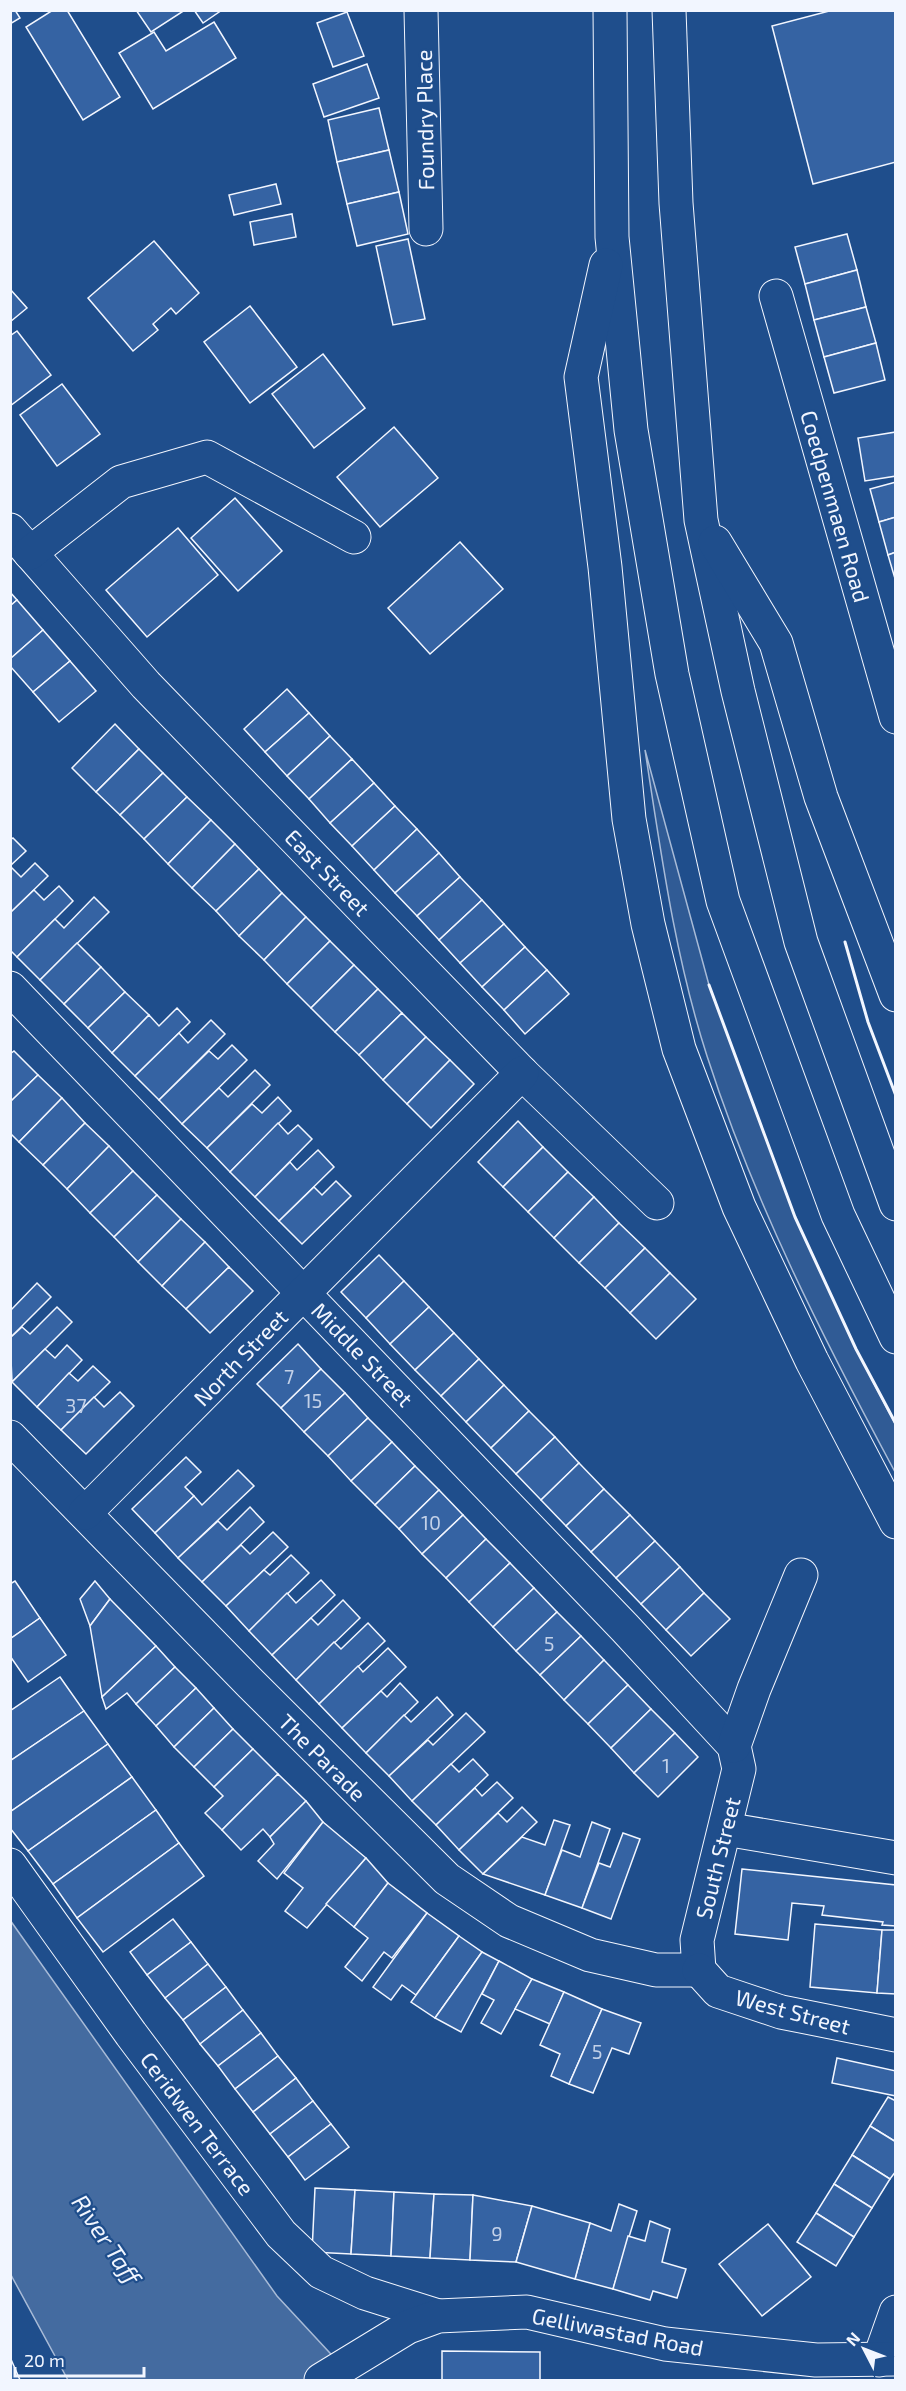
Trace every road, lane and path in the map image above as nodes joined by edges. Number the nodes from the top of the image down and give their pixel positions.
1 (421, 10) edge
2 (610, 10) edge
3 (669, 10) edge
4 (426, 229) dead end
5 (612, 237) junction
6 (776, 296) dead end
7 (701, 520) junction
8 (354, 537) dead end
9 (20, 541) edge
10 (896, 717) edge
11 (10, 988) edge
12 (896, 995) edge
13 (522, 1072) junction
14 (657, 1203) dead end
15 (896, 1204) edge
16 (304, 1292) junction
17 (896, 1337) edge
18 (10, 1437) edge
19 (85, 1513) junction
20 (896, 1522) edge
21 (801, 1575) dead end
22 (723, 1735) junction
23 (725, 1829) junction
24 (896, 1858) edge
25 (10, 1865) edge
26 (699, 1970) junction
27 (896, 2036) edge
28 (896, 2312) edge
29 (423, 2321) junction
30 (887, 2360) edge
31 (321, 2380) edge

1 - 4 main road, Foundry Place
2 - 5 main road
3 - 7 main road
5 - 17 main road
5 - 20 main road
6 - 10 main road, Coedpenmaen Road
7 - 12 main road
7 - 15 main road
8 - 9 main road
9 - 13 main road, East Street
11 - 16 main road, Middle Street
13 - 14 main road, East Street
13 - 16 main road, North Street
16 - 19 main road, North Street
16 - 22 main road, Middle Street
18 - 19 main road, The Parade
19 - 26 main road, The Parade
21 - 22 main road, South Street
22 - 23 main road, South Street
23 - 24 main road
23 - 26 main road, South Street
25 - 29 main road, Ceridwen Terrace
26 - 27 main road, West Street
28 - 30 main road
29 - 30 main road, Gelliwastad Road
29 - 31 main road, Gelliwastad Road

